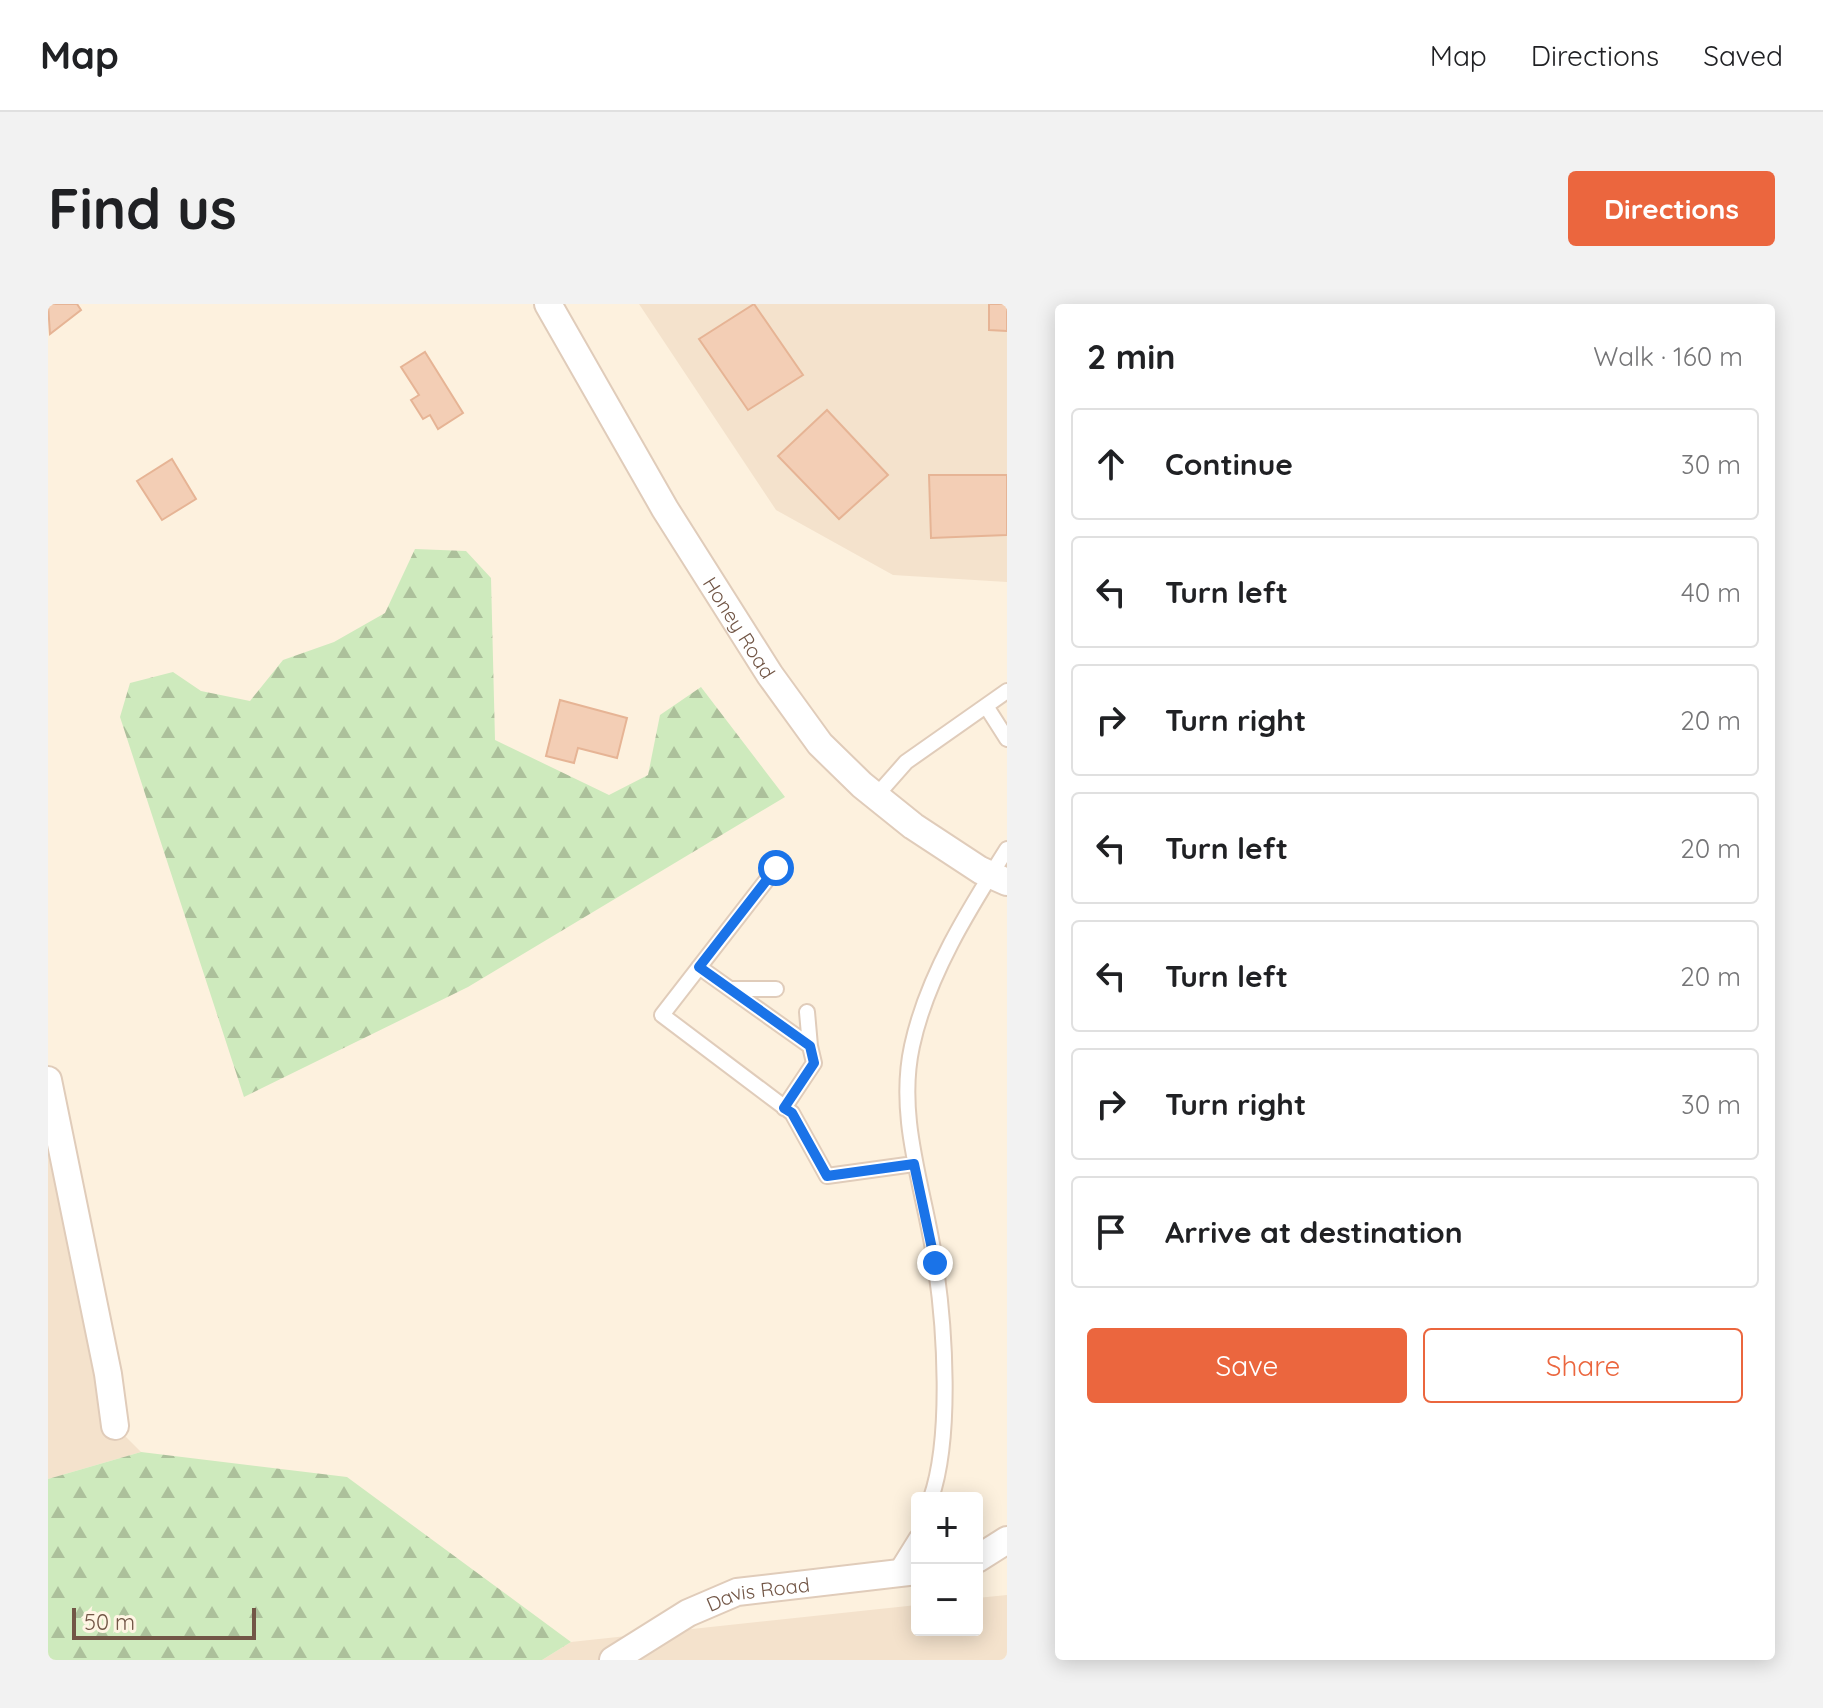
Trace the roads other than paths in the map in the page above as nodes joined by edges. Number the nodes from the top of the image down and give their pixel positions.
1 (548, 304) edge
2 (1007, 691) edge
3 (986, 706) junction
4 (1007, 739) edge
5 (876, 796) junction
6 (1007, 849) edge
7 (776, 868) dead end
8 (999, 879) edge
9 (699, 967) junction
10 (732, 989) junction
11 (776, 989) dead end
12 (807, 1012) dead end
13 (810, 1046) junction
14 (48, 1080) edge
15 (784, 1108) junction
16 (914, 1164) junction
17 (115, 1426) dead end
18 (933, 1492) edge
19 (1007, 1540) edge
20 (983, 1555) edge
21 (905, 1573) edge
22 (613, 1660) edge

1 - 5 street, Honey Road
2 - 3 lane
3 - 4 lane
3 - 5 lane
5 - 8 street, Honey Road
6 - 8 lane
7 - 9 lane
8 - 16 lane
9 - 10 lane
9 - 15 lane
10 - 11 lane
10 - 13 lane
12 - 13 lane
13 - 15 lane
14 - 17 street
15 - 16 lane
16 - 18 lane
19 - 20 street
21 - 22 street, Davis Road

